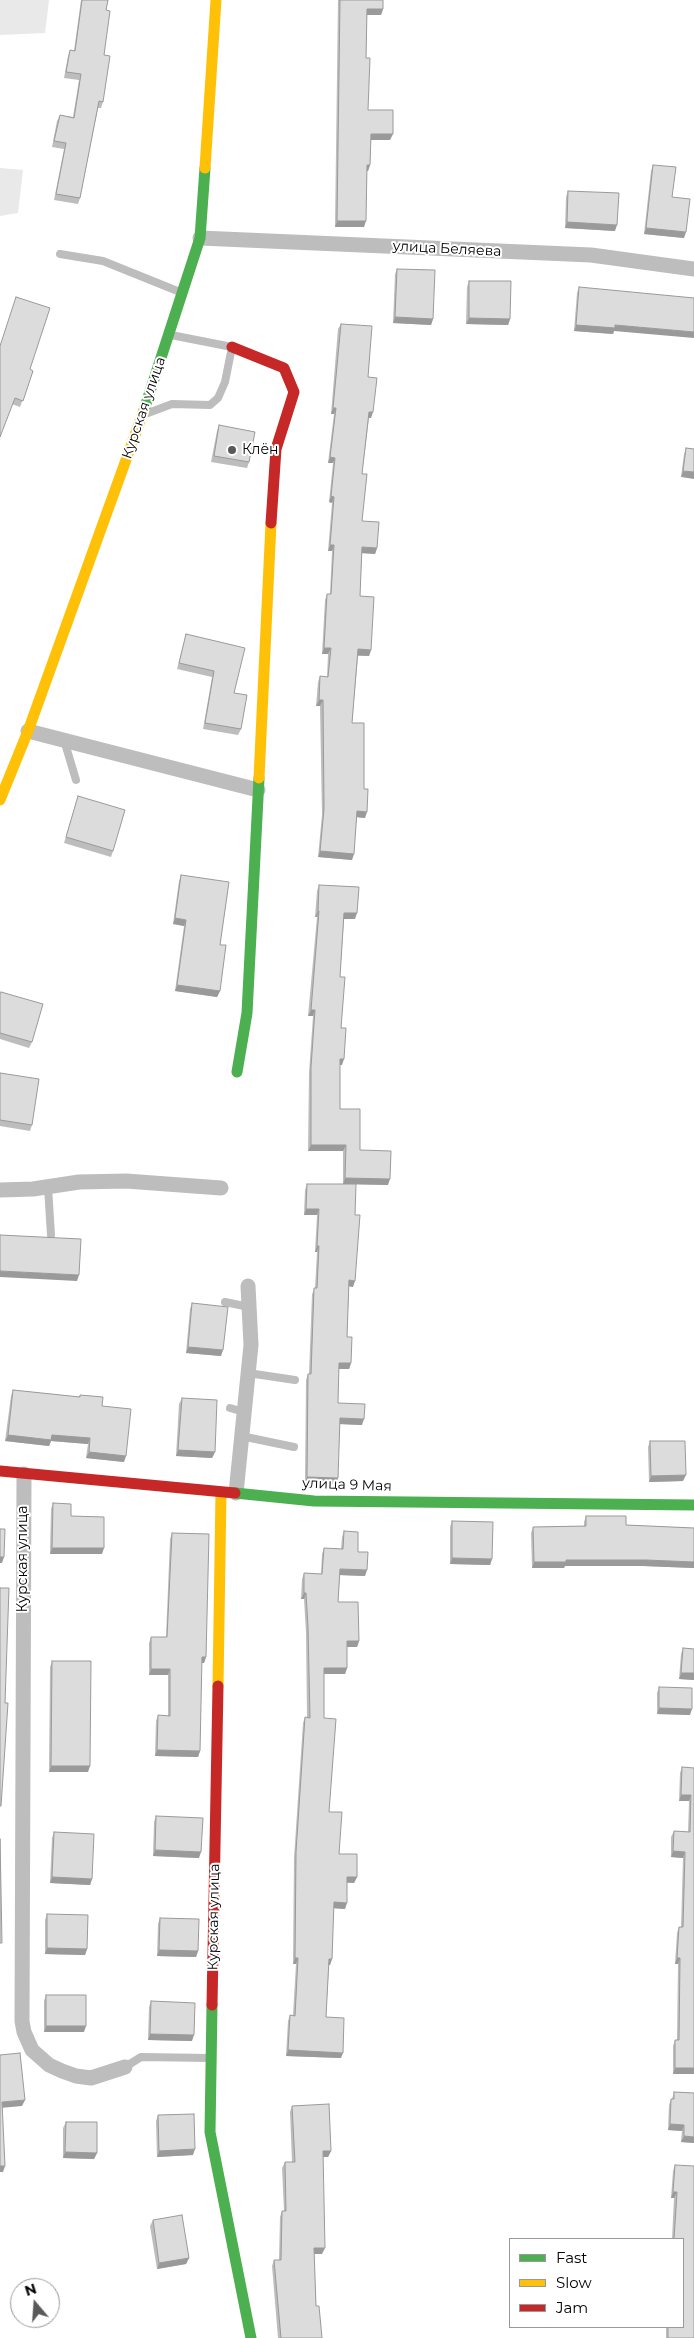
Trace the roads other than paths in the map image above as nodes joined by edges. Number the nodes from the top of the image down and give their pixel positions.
1 (216, 0) edge
2 (200, 238) junction
3 (60, 254) dead end
4 (694, 269) edge
5 (182, 293) junction
6 (169, 334) junction
7 (232, 347) junction
8 (142, 417) junction
9 (28, 731) junction
10 (64, 740) junction
11 (76, 780) dead end
12 (258, 790) junction
13 (0, 800) edge
14 (237, 1072) dead end
15 (48, 1187) junction
16 (221, 1188) dead end
17 (0, 1190) edge
18 (51, 1235) dead end
19 (248, 1286) dead end
20 (225, 1302) dead end
21 (249, 1307) junction
22 (248, 1373) junction
23 (295, 1380) dead end
24 (242, 1436) junction
25 (294, 1447) dead end
26 (0, 1472) edge
27 (24, 1474) junction
28 (229, 1493) junction
29 (694, 1505) edge
30 (212, 2058) junction
31 (125, 2067) joint
32 (251, 2338) edge

1 - 2 street, Курская улица
2 - 4 street, улица Беляева
2 - 5 street, Курская улица
3 - 5 lane
5 - 6 street, Курская улица
6 - 7 lane
6 - 8 street, Курская улица
7 - 8 lane
7 - 12 street
8 - 9 street, Курская улица
9 - 10 street
9 - 13 street, Курская улица
10 - 11 lane
10 - 12 street
12 - 14 street
15 - 16 street
15 - 17 street
15 - 18 lane
19 - 21 street
20 - 21 lane
21 - 22 street
22 - 23 lane
22 - 24 street
24 - 25 lane
24 - 28 street
26 - 27 street, улица 9 Мая
27 - 28 street, улица 9 Мая
27 - 31 street, Курская улица
28 - 29 street, улица 9 Мая
28 - 30 street, Курская улица
30 - 31 lane
30 - 32 street, Курская улица

